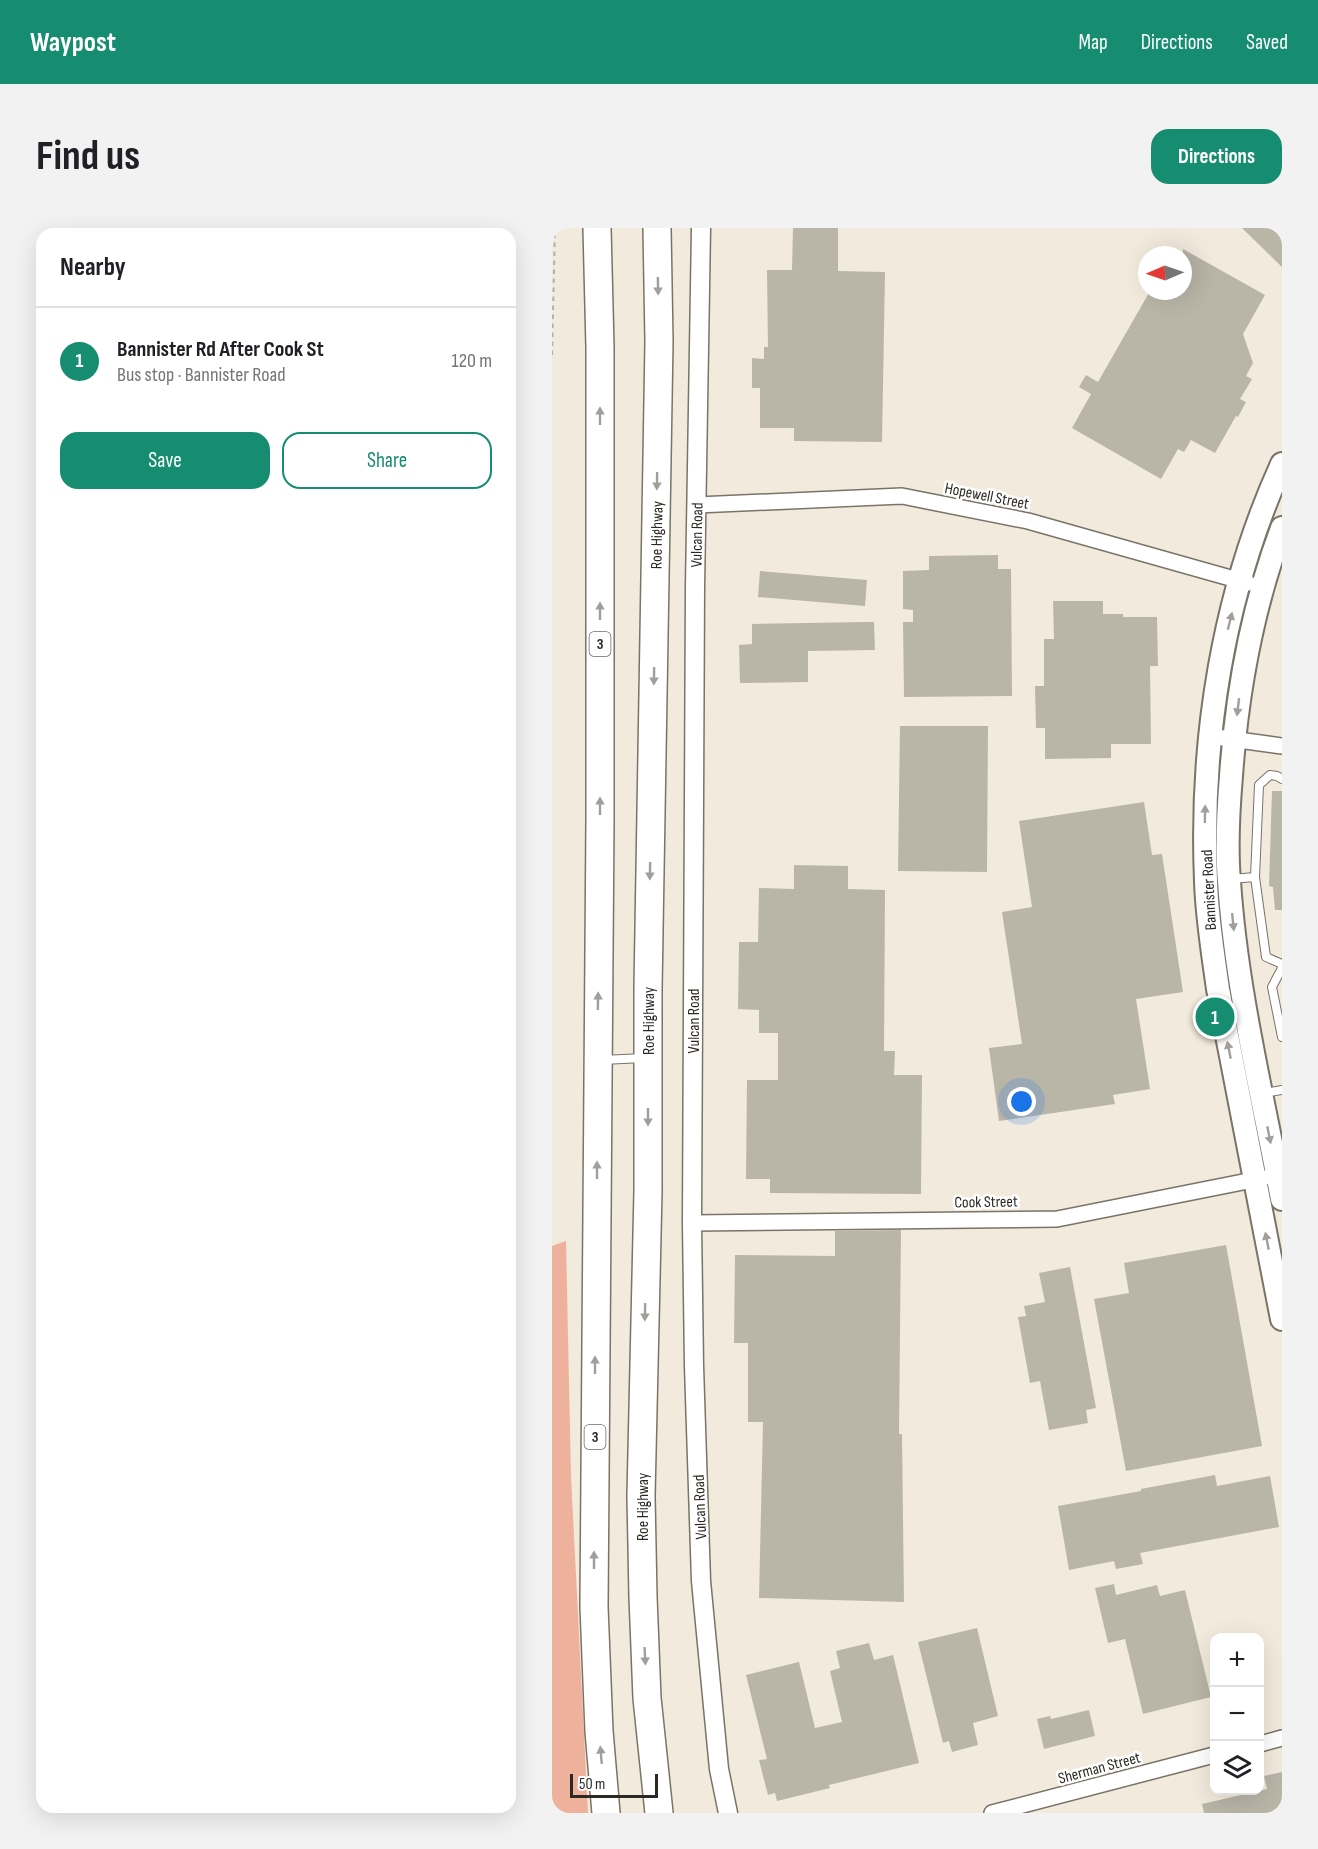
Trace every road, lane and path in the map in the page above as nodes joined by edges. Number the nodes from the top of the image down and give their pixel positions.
1 (555, 228) edge
2 (597, 228) edge
3 (657, 228) edge
4 (701, 228) edge
5 (552, 355) edge
6 (1282, 464) edge
7 (697, 505) junction
8 (1282, 528) edge
9 (1240, 580) junction
10 (1262, 587) junction
11 (1209, 736) junction
12 (1233, 738) junction
13 (1282, 746) edge
14 (1282, 779) edge
15 (1255, 877) junction
16 (1228, 880) junction
17 (1206, 882) junction
18 (1282, 966) edge
19 (1282, 1037) edge
20 (648, 1058) junction
21 (597, 1060) junction
22 (1272, 1092) edge
23 (1238, 1096) junction
24 (1278, 1176) junction
25 (1255, 1180) junction
26 (1282, 1199) edge
27 (692, 1223) junction
28 (1282, 1319) edge
29 (1282, 1738) edge
30 (1264, 1742) edge
31 (1210, 1756) edge
32 (606, 1813) edge
33 (659, 1813) edge
34 (728, 1813) edge
35 (992, 1813) edge

1 - 5 path
21 -> 2 highway, 3
3 -> 20 highway, Roe Highway
4 - 7 street, Vulcan Road
6 - 9 main road, Bannister Road
7 - 9 street, Hopewell Street
7 - 27 street, Vulcan Road
8 - 10 main road, Bannister Road
9 - 10 street, Hopewell Street
11 -> 9 main road, Bannister Road
10 -> 12 main road, Bannister Road
11 - 12 street
17 -> 11 main road, Bannister Road
12 - 13 street
12 - 16 main road, Bannister Road
14 - 15 lane
15 - 16 lane
15 - 18 lane
16 - 17 lane
16 -> 22 main road, Bannister Road
23 -> 17 main road, Bannister Road
18 - 19 lane
20 - 21 lane
20 -> 33 highway, Roe Highway
32 -> 21 highway, 3
22 - 23 lane
22 -> 24 main road, Bannister Road
23 - 25 main road, Bannister Road
24 - 25 street, Cook Street
24 - 26 main road, Bannister Road
25 - 27 street, Cook Street
28 -> 25 main road, Bannister Road
27 - 34 street, Vulcan Road
29 - 30 street
31 - 35 street, Sherman Street

